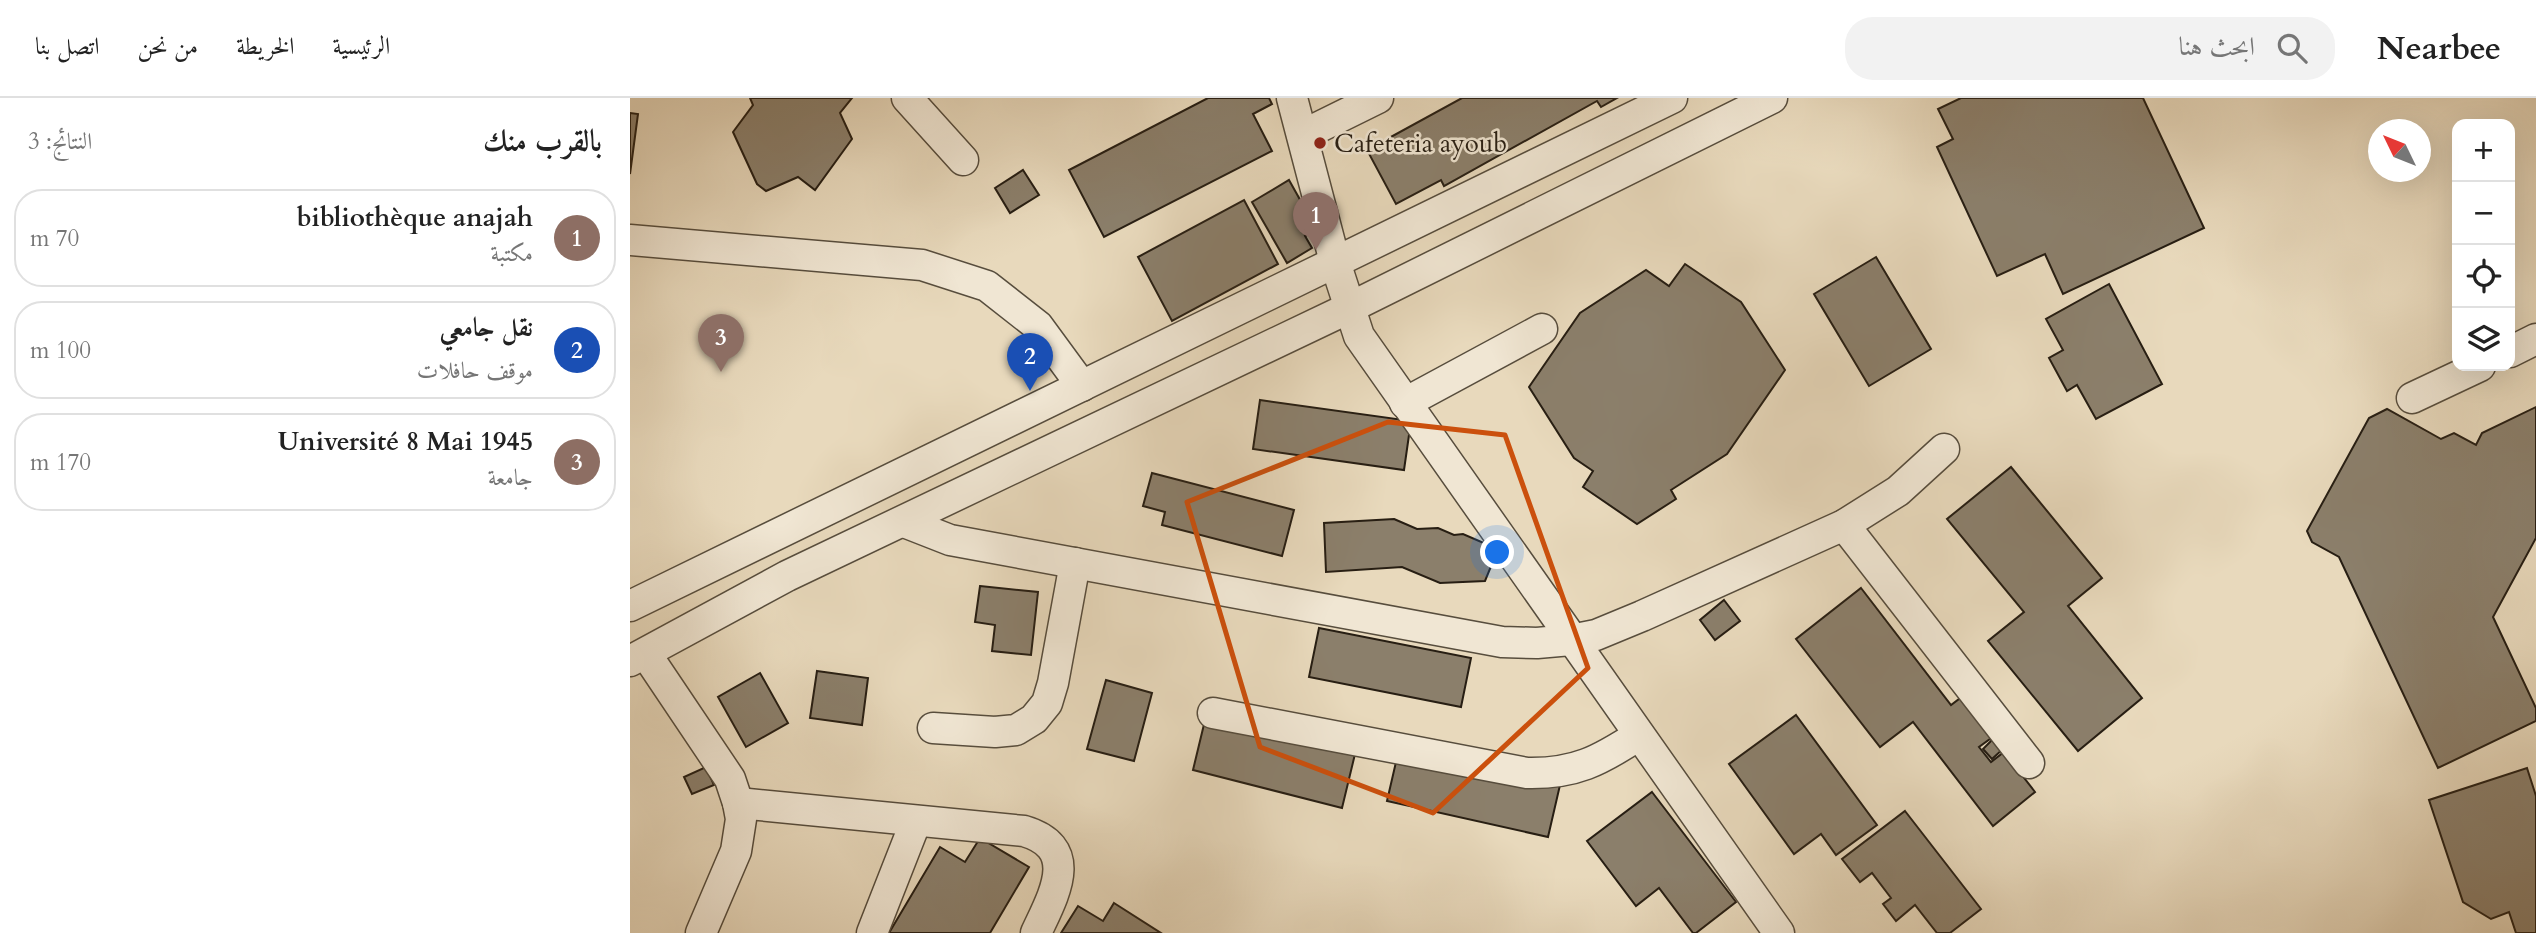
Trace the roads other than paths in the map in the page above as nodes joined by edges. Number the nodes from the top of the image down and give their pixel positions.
1 (906, 98) edge
2 (1292, 98) edge
3 (1378, 98) edge
4 (1672, 98) edge
5 (1772, 98) edge
6 (1303, 135) junction
7 (963, 160) dead end
8 (630, 240) edge
9 (1335, 262) junction
10 (1349, 308) junction
11 (1542, 329) dead end
12 (2536, 340) edge
13 (2515, 350) edge
14 (2469, 371) edge
15 (1082, 386) junction
16 (2412, 398) dead end
17 (1405, 403) junction
18 (1944, 449) dead end
19 (904, 522) junction
20 (1844, 525) junction
21 (1075, 563) junction
22 (630, 606) edge
23 (1571, 640) junction
24 (638, 657) edge
25 (1213, 713) dead end
26 (933, 728) dead end
27 (1639, 735) junction
28 (2029, 763) dead end
29 (738, 803) junction
30 (916, 821) junction
31 (702, 933) edge
32 (872, 933) edge
33 (1036, 933) edge
34 (1779, 933) edge

1 - 7 street
2 - 6 street
3 - 6 street
4 - 9 street
5 - 10 street
6 - 9 street
8 - 15 street
9 - 10 street
9 - 15 street
10 - 17 street
10 - 19 street
11 - 17 street
12 - 13 street
14 - 16 street
15 - 22 street
17 - 23 street
18 - 20 street
19 - 21 street
19 - 24 street
20 - 23 street
20 - 28 street
21 - 23 street
21 - 26 street
23 - 27 street
24 - 29 street
25 - 27 street
27 - 34 street
29 - 30 street
29 - 31 street
30 - 32 street
30 - 33 street

